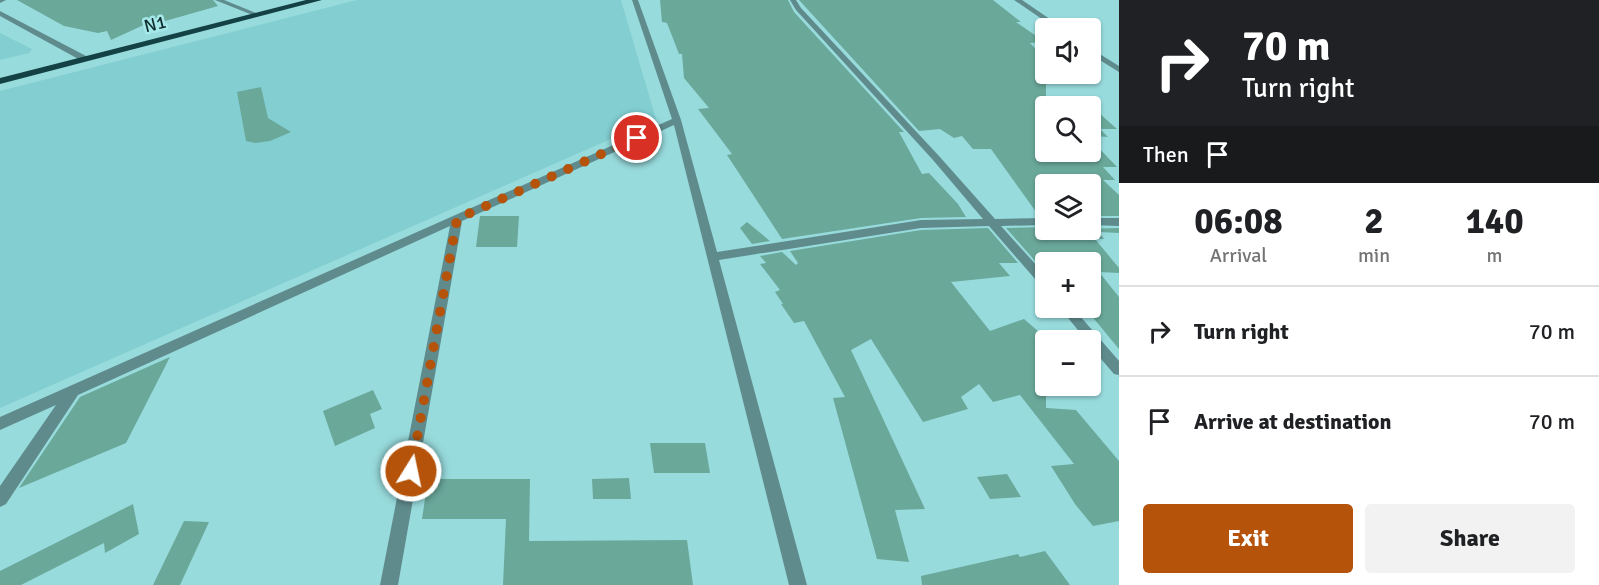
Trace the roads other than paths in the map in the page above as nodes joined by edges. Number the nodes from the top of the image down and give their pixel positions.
1 (218, 0) edge
2 (317, 0) edge
3 (635, 0) edge
4 (793, 0) edge
5 (1017, 0) edge
6 (0, 13) edge
7 (257, 15) junction
8 (1044, 18) edge
9 (1101, 58) edge
10 (85, 59) junction
11 (1119, 70) edge
12 (0, 81) edge
13 (677, 120) junction
14 (457, 219) junction
15 (993, 221) junction
16 (1035, 221) edge
17 (1101, 221) edge
18 (1119, 222) edge
19 (712, 257) junction
20 (1035, 271) edge
21 (1075, 318) edge
22 (1119, 370) edge
23 (74, 391) junction
24 (0, 424) edge
25 (0, 499) edge
26 (389, 585) edge
27 (798, 585) edge

1 - 7 street
2 - 7 highway, N1
3 - 13 street
4 - 15 street
5 - 8 street
6 - 10 street
7 - 10 highway, N1
9 - 11 street
10 - 12 highway, N1
13 - 14 street
13 - 19 street
14 - 23 street
14 - 26 street
15 - 16 street
15 - 19 street
15 - 20 street
17 - 18 street
19 - 27 street
21 - 22 street
23 - 24 street
23 - 25 street

